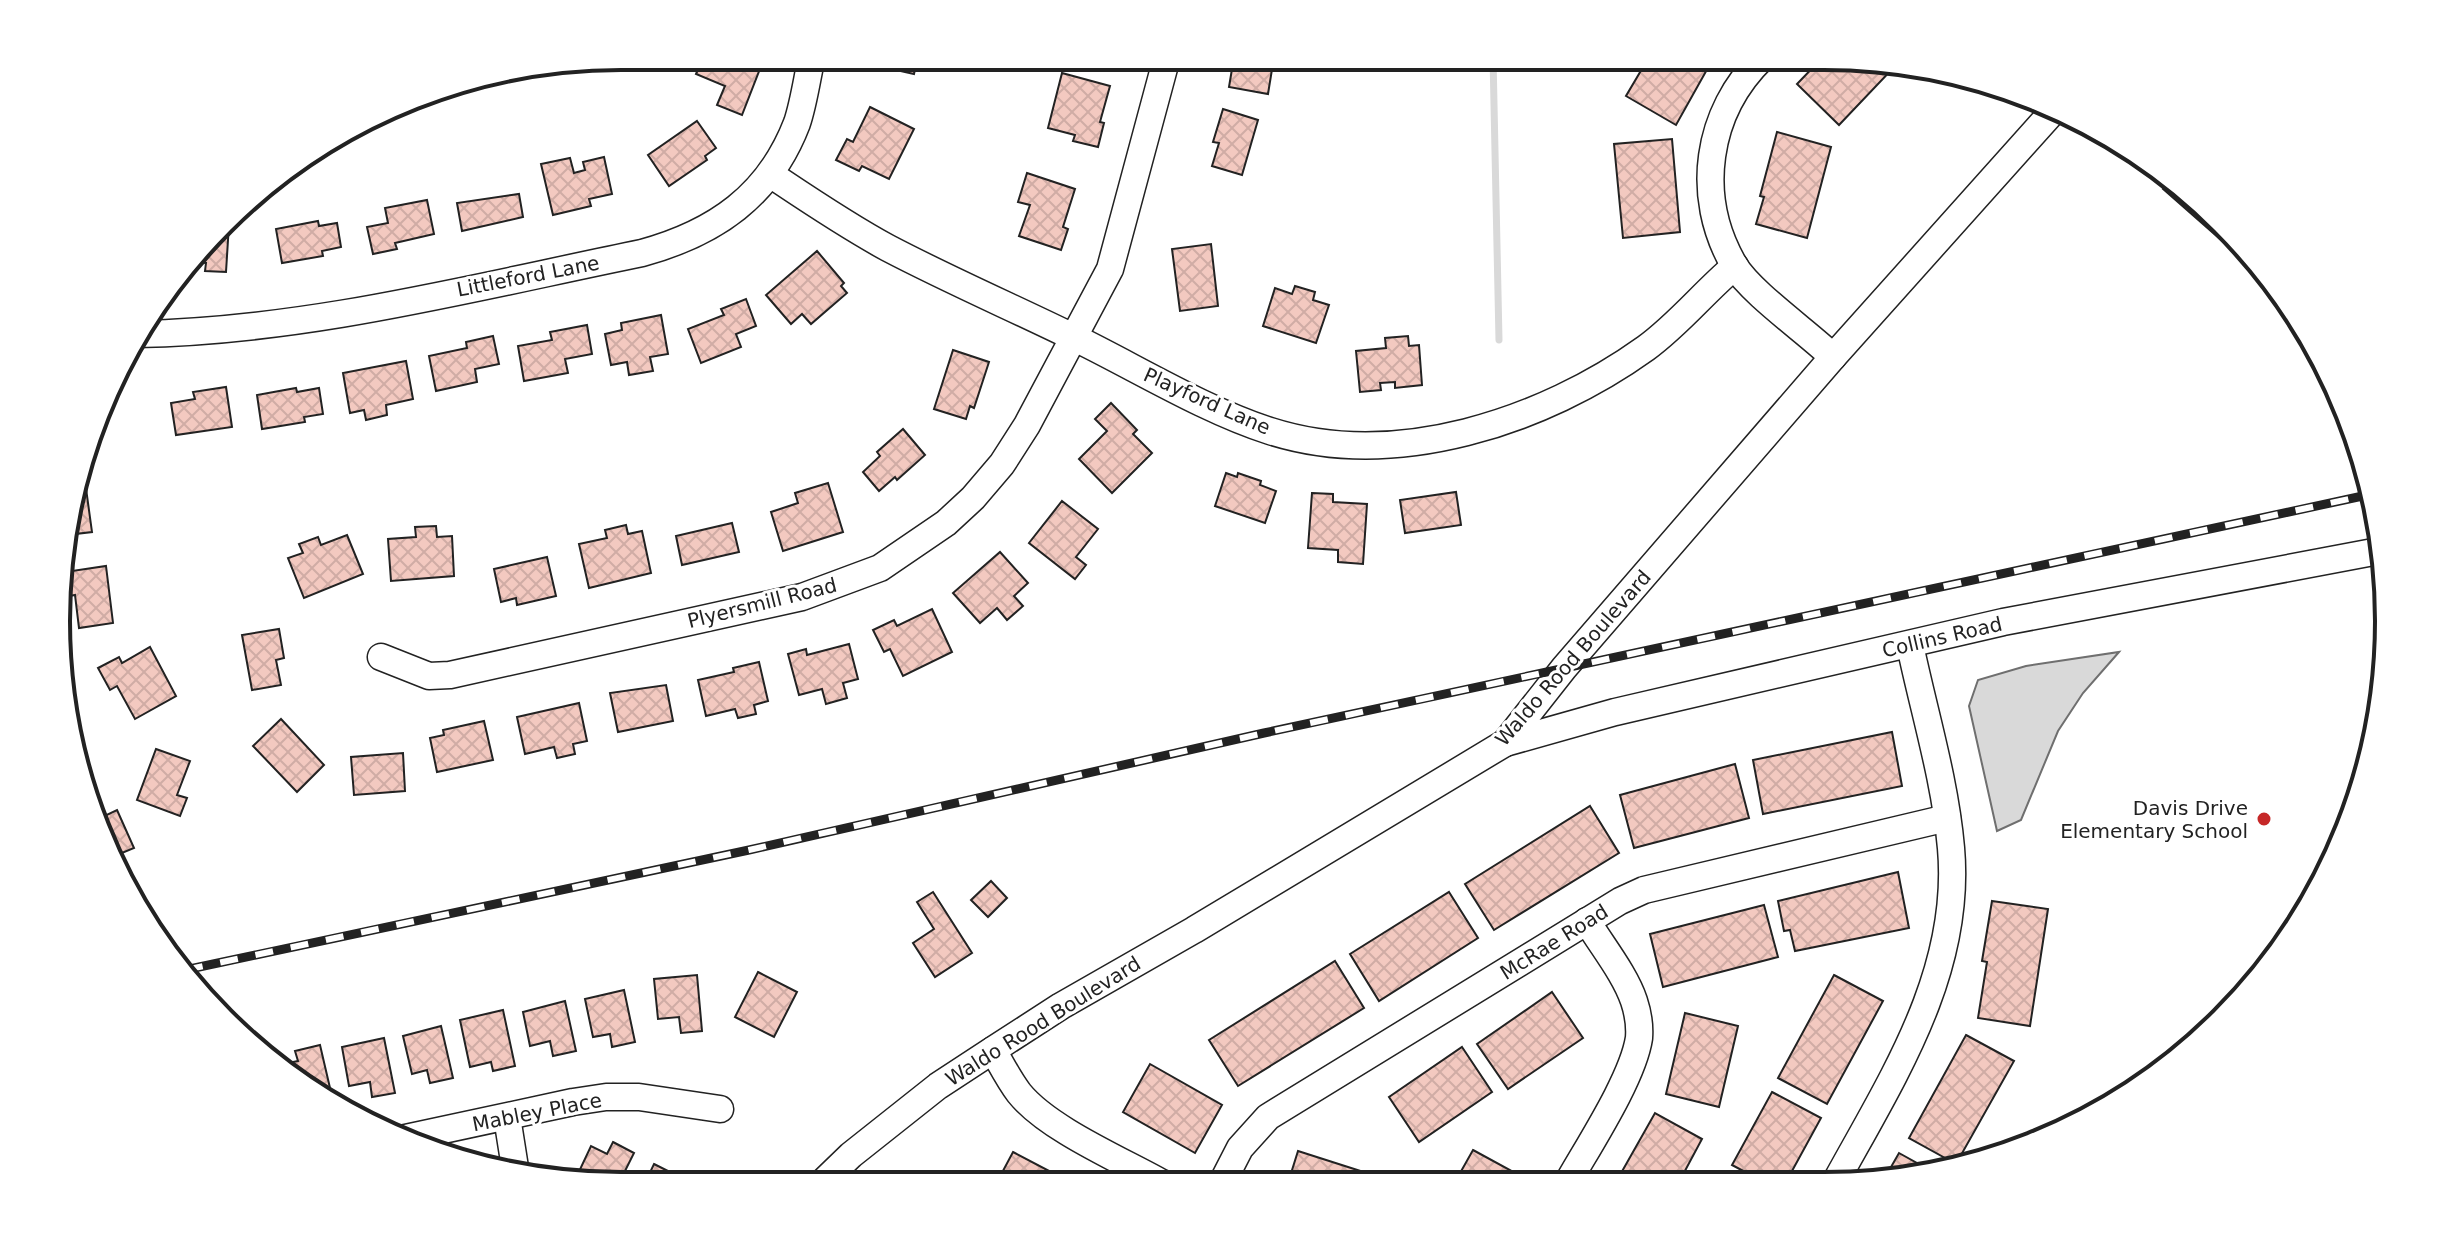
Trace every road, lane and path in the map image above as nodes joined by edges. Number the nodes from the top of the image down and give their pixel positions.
1 (809, 70) edge
2 (1164, 70) edge
3 (1751, 70) edge
4 (2047, 118) edge
5 (770, 174) junction
6 (1735, 266) junction
7 (151, 333) edge
8 (1073, 337) junction
9 (1833, 357) junction
10 (2370, 553) edge
11 (1910, 645) junction
12 (381, 657) dead end
13 (1505, 743) junction
14 (1947, 818) junction
15 (1587, 921) junction
16 (993, 1050) junction
17 (720, 1109) dead end
18 (507, 1117) junction
19 (422, 1135) edge
20 (514, 1161) edge
21 (833, 1172) edge
22 (1142, 1172) edge
23 (1228, 1172) edge
24 (1573, 1172) edge
25 (1841, 1172) edge

1 - 5 street, Littleford Lane
2 - 8 street, Plyersmill Road
3 - 6 street
4 - 9 street, Waldo Rood Boulevard
5 - 7 street, Littleford Lane
5 - 8 street, Playford Lane
6 - 8 street, Playford Lane
6 - 9 street
8 - 12 street, Plyersmill Road
9 - 13 street, Waldo Rood Boulevard
10 - 11 street, Collins Road
11 - 13 street, Collins Road
11 - 14 street
13 - 16 street, Waldo Rood Boulevard
14 - 15 street, McRae Road
14 - 25 street
15 - 23 street, McRae Road
15 - 24 street
16 - 21 street, Waldo Rood Boulevard
16 - 22 street
17 - 18 street, Mabley Place
18 - 19 street, Mabley Place
18 - 20 street

